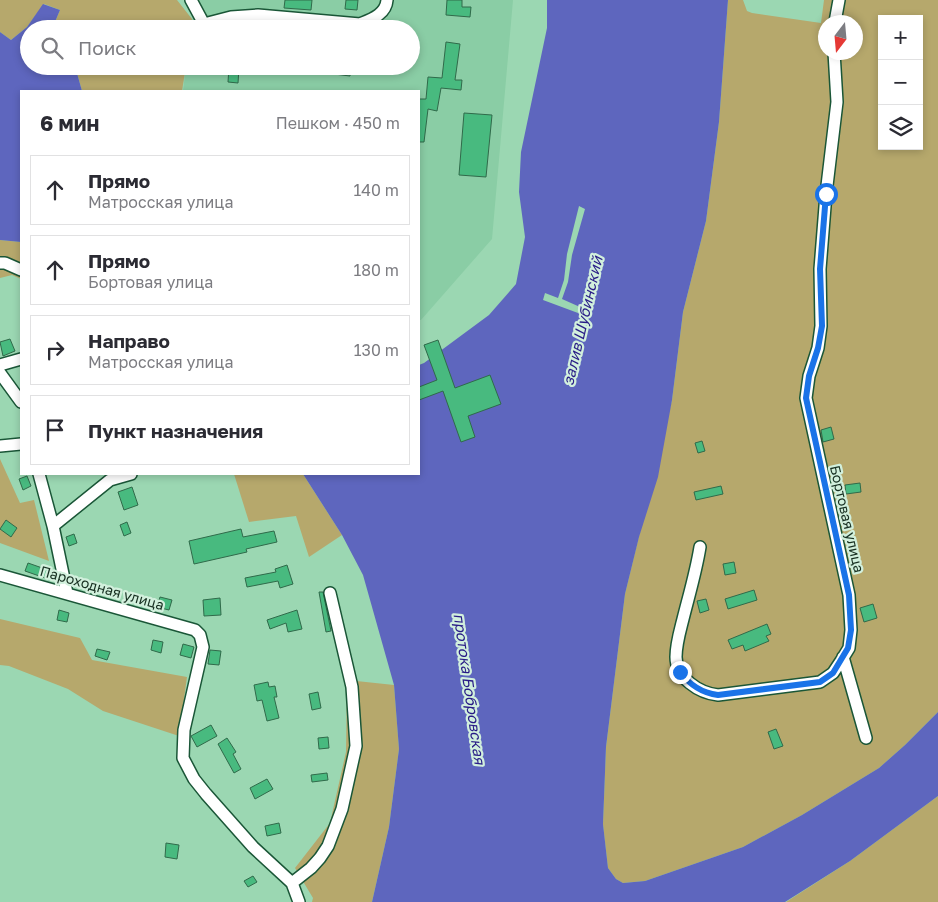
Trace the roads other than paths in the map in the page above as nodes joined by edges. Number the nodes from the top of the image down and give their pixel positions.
1 (191, 0) edge
2 (387, 0) edge
3 (839, 0) edge
4 (836, 15) edge
5 (202, 20) edge
6 (219, 20) edge
7 (315, 20) edge
8 (369, 20) edge
9 (834, 60) edge
10 (0, 263) edge
11 (20, 270) edge
12 (20, 359) edge
13 (0, 365) edge
14 (0, 373) edge
15 (20, 401) edge
16 (20, 444) edge
17 (0, 446) edge
18 (40, 475) edge
19 (123, 475) edge
20 (108, 477) edge
21 (54, 526) junction
22 (700, 547) dead end
23 (0, 575) edge
24 (67, 593) junction
25 (330, 593) dead end
26 (846, 652) junction
27 (866, 738) dead end
28 (292, 883) junction
29 (299, 902) edge

1 - 5 street
2 - 8 street
3 - 4 street
6 - 7 street
9 - 26 street, Бортовая улица
10 - 11 street
12 - 13 street
14 - 15 street
16 - 17 street
18 - 21 street
19 - 20 street
20 - 21 street
21 - 24 street
22 - 26 street
23 - 24 street, Пароходная улица
24 - 28 street, Пароходная улица
25 - 28 street
26 - 27 street, Бортовая улица
28 - 29 street

